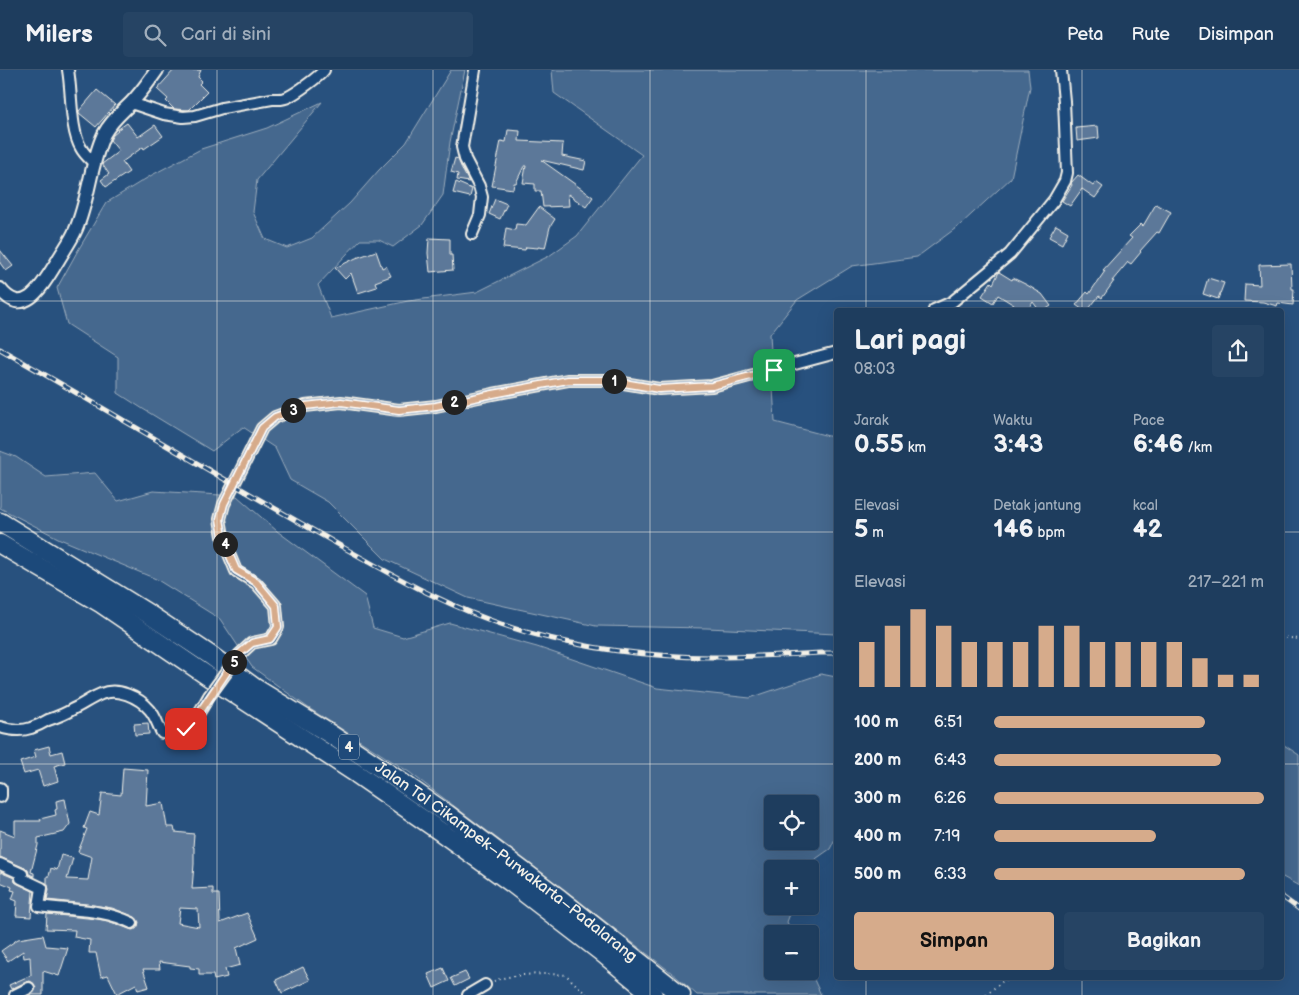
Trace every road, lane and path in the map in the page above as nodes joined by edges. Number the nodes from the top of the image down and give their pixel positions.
1 (68, 70) edge
2 (157, 70) edge
3 (324, 70) edge
4 (475, 70) edge
5 (1061, 70) edge
6 (131, 103) junction
7 (94, 163) junction
8 (472, 234) dead end
9 (0, 289) edge
10 (938, 308) edge
11 (834, 355) edge
12 (0, 522) edge
13 (0, 544) edge
14 (1284, 637) edge
15 (1299, 639) edge
16 (0, 727) edge
17 (0, 789) edge
18 (0, 796) edge
19 (0, 864) edge
20 (132, 924) dead end
21 (1004, 980) edge
22 (485, 985) joint
23 (29, 988) dead end
24 (15, 995) edge
25 (468, 995) edge
26 (586, 995) edge
27 (653, 995) edge
28 (681, 995) edge
29 (986, 995) edge

1 - 7 street
2 - 6 street
3 - 6 street
4 - 8 street
5 - 10 street
6 - 7 street
7 - 9 street
11 - 16 street, bridge
12 - 28 highway, Jalan Tol Cikampek–Purwakarta–Padalarang / 4
13 - 27 highway, Jalan Tol Cikampek–Purwakarta–Padalarang / 4
14 - 15 path
17 - 18 street
19 - 20 street
21 - 29 path
22 - 25 street
22 - 26 path
23 - 24 street

